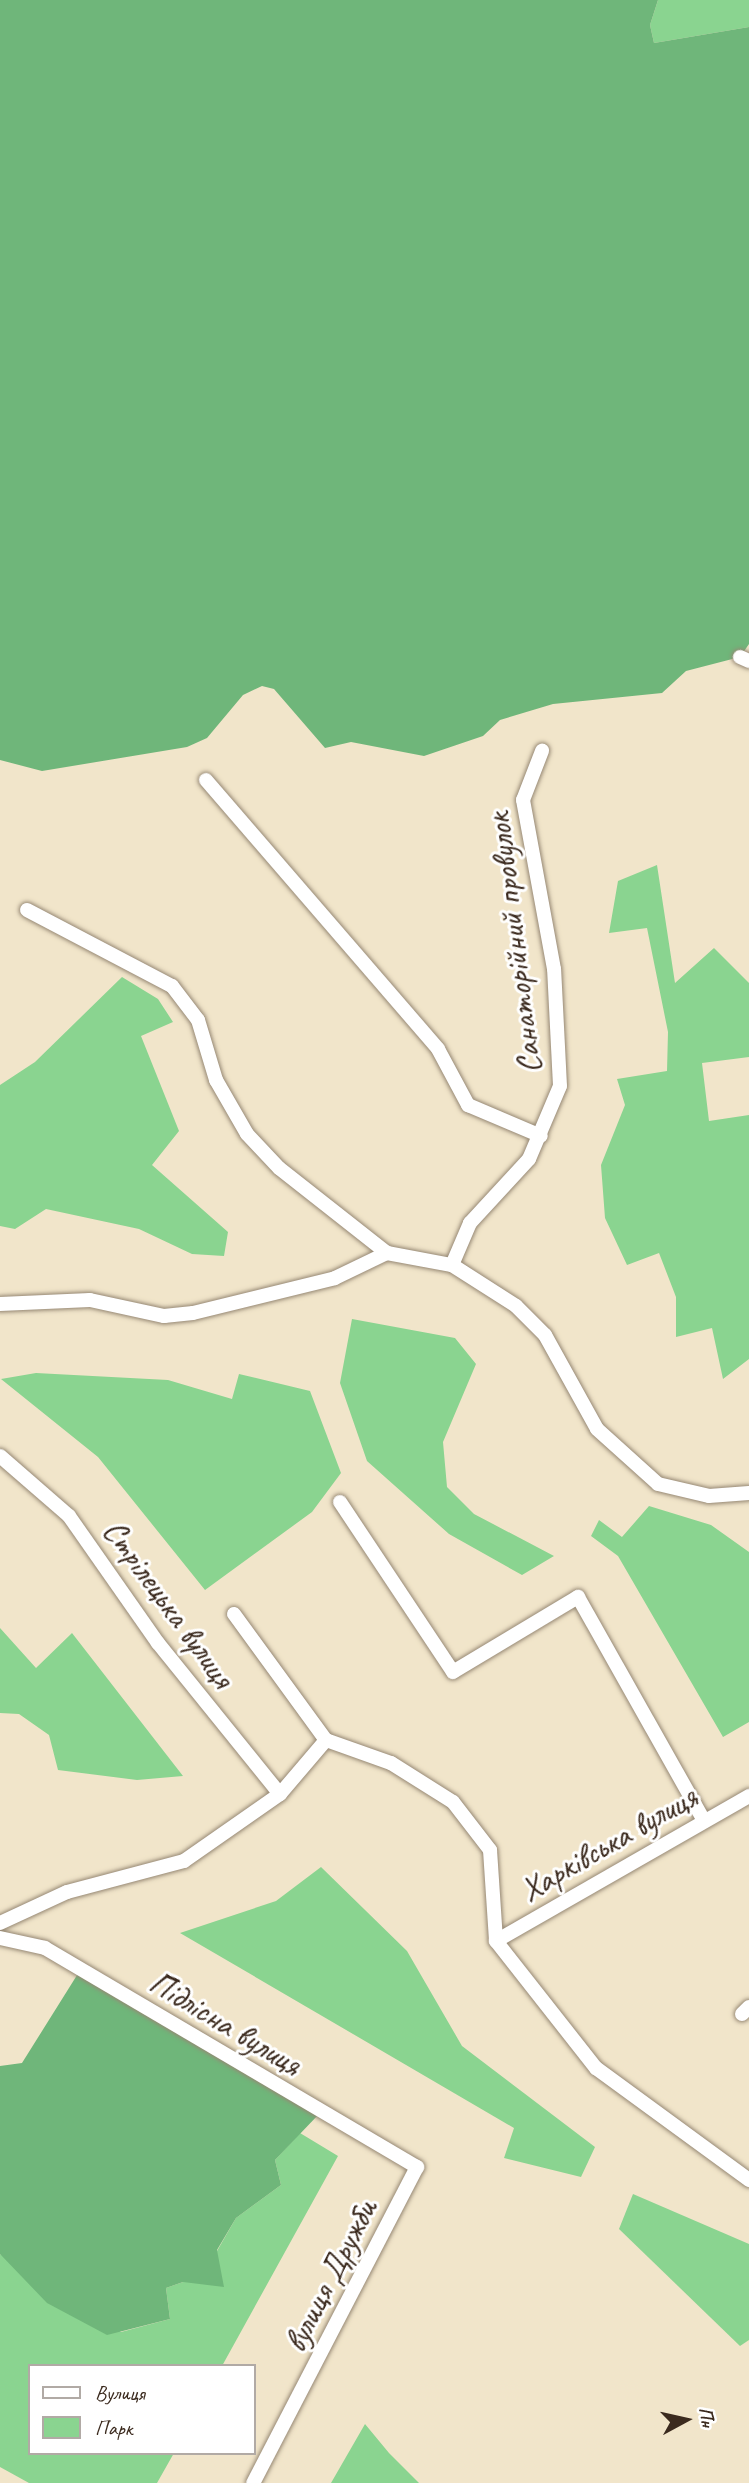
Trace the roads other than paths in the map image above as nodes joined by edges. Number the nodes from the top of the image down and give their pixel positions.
1 (542, 751) dead end
2 (206, 780) dead end
3 (27, 910) dead end
4 (541, 1136) junction
5 (387, 1253) junction
6 (452, 1265) junction
7 (0, 1304) edge
8 (0, 1456) edge
9 (749, 1493) edge
10 (340, 1502) dead end
11 (234, 1614) dead end
12 (326, 1740) junction
13 (280, 1794) junction
14 (749, 1796) edge
15 (704, 1821) junction
16 (0, 1923) edge
17 (0, 1938) edge
18 (496, 1941) junction
19 (417, 2167) joint
20 (749, 2180) edge
21 (253, 2483) edge

1 - 4 street, Санаторійний провулок
2 - 4 street
3 - 5 street
4 - 6 street, Санаторійний провулок
5 - 6 street
5 - 7 street
6 - 9 street
8 - 13 street, Стрілецька вулиця
10 - 15 street
11 - 12 street, Стрілецька вулиця
12 - 13 street
12 - 18 street
13 - 16 street
14 - 15 street, Харківська вулиця
15 - 18 street, Харківська вулиця
17 - 19 street, Підлісна вулиця
18 - 20 street
19 - 21 street, вулиця Дружби

